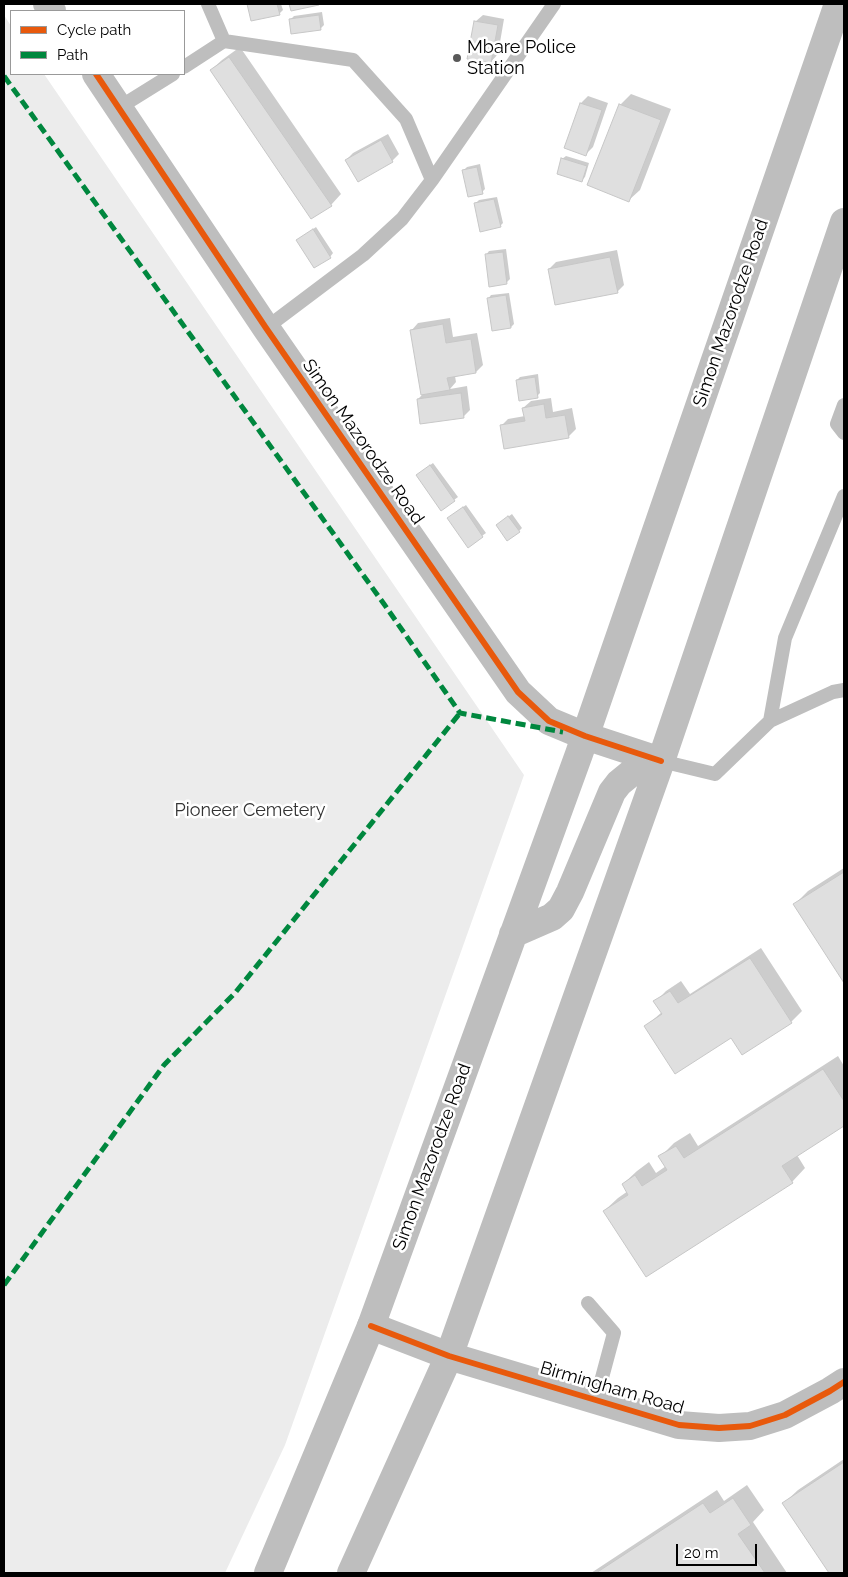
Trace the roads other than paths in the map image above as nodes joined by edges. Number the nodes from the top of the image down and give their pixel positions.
1 (208, 4) edge
2 (554, 4) edge
3 (838, 4) edge
4 (224, 41) junction
5 (185, 66) edge
6 (97, 75) edge
7 (171, 75) edge
8 (120, 107) junction
9 (432, 180) junction
10 (844, 222) edge
11 (266, 328) junction
12 (844, 405) edge
13 (844, 433) edge
14 (844, 496) edge
15 (844, 690) edge
16 (770, 721) junction
17 (585, 736) junction
18 (661, 761) junction
19 (513, 934) junction
20 (588, 1303) dead end
21 (370, 1326) junction
22 (449, 1356) junction
23 (844, 1382) edge
24 (596, 1400) junction
25 (268, 1573) edge
26 (351, 1573) edge

1 - 4 lane
2 - 9 lane
3 - 17 main road, Simon Mazorodze Road
4 - 5 lane
4 - 9 lane
6 - 8 main road, Simon Mazorodze Road
7 - 8 lane
8 - 11 main road, Simon Mazorodze Road
9 - 11 lane
10 - 18 main road
11 - 17 main road, Simon Mazorodze Road
12 - 13 lane
14 - 16 lane
15 - 16 lane
16 - 18 lane
17 - 18 main road, Simon Mazorodze Road
17 - 19 main road, Simon Mazorodze Road
18 - 19 main road
18 - 22 main road
19 - 21 main road, Simon Mazorodze Road
20 - 24 lane
21 - 22 main road, Birmingham Road
21 - 25 main road, Simon Mazorodze Road
22 - 24 main road, Birmingham Road
22 - 26 main road
23 - 24 main road, Birmingham Road

